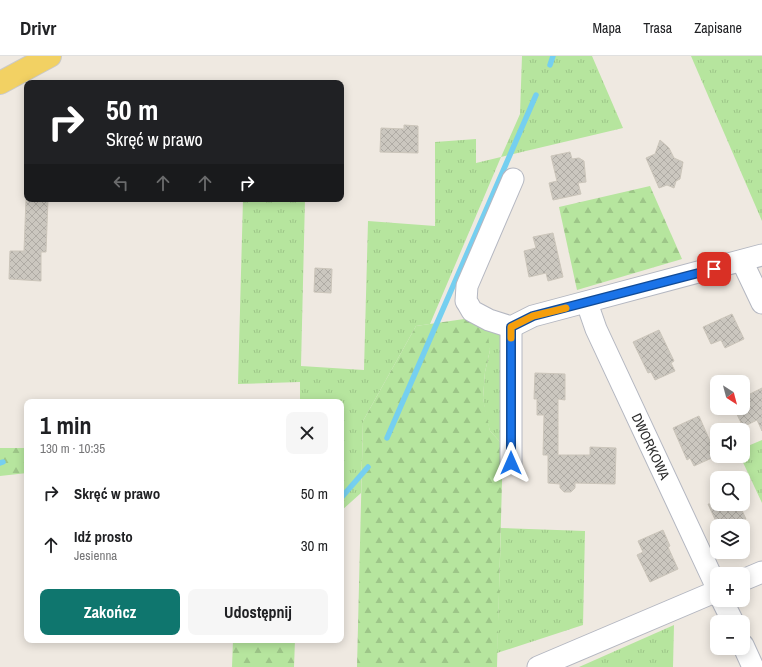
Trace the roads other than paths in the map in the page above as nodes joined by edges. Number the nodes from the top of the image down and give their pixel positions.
1 (50, 56) edge
2 (0, 83) edge
3 (513, 180) dead end
4 (762, 255) edge
5 (742, 261) junction
6 (587, 303) junction
7 (762, 303) edge
8 (511, 327) junction
9 (511, 463) dead end
10 (762, 572) edge
11 (710, 573) edge
12 (750, 577) edge
13 (710, 594) edge
14 (748, 655) edge
15 (538, 667) edge
16 (753, 667) edge

1 - 2 main road
3 - 8 street
4 - 5 street
5 - 6 street
5 - 7 street
6 - 8 street
6 - 11 street, DWORKOWA
8 - 9 street
10 - 12 street
13 - 15 street
14 - 16 street

